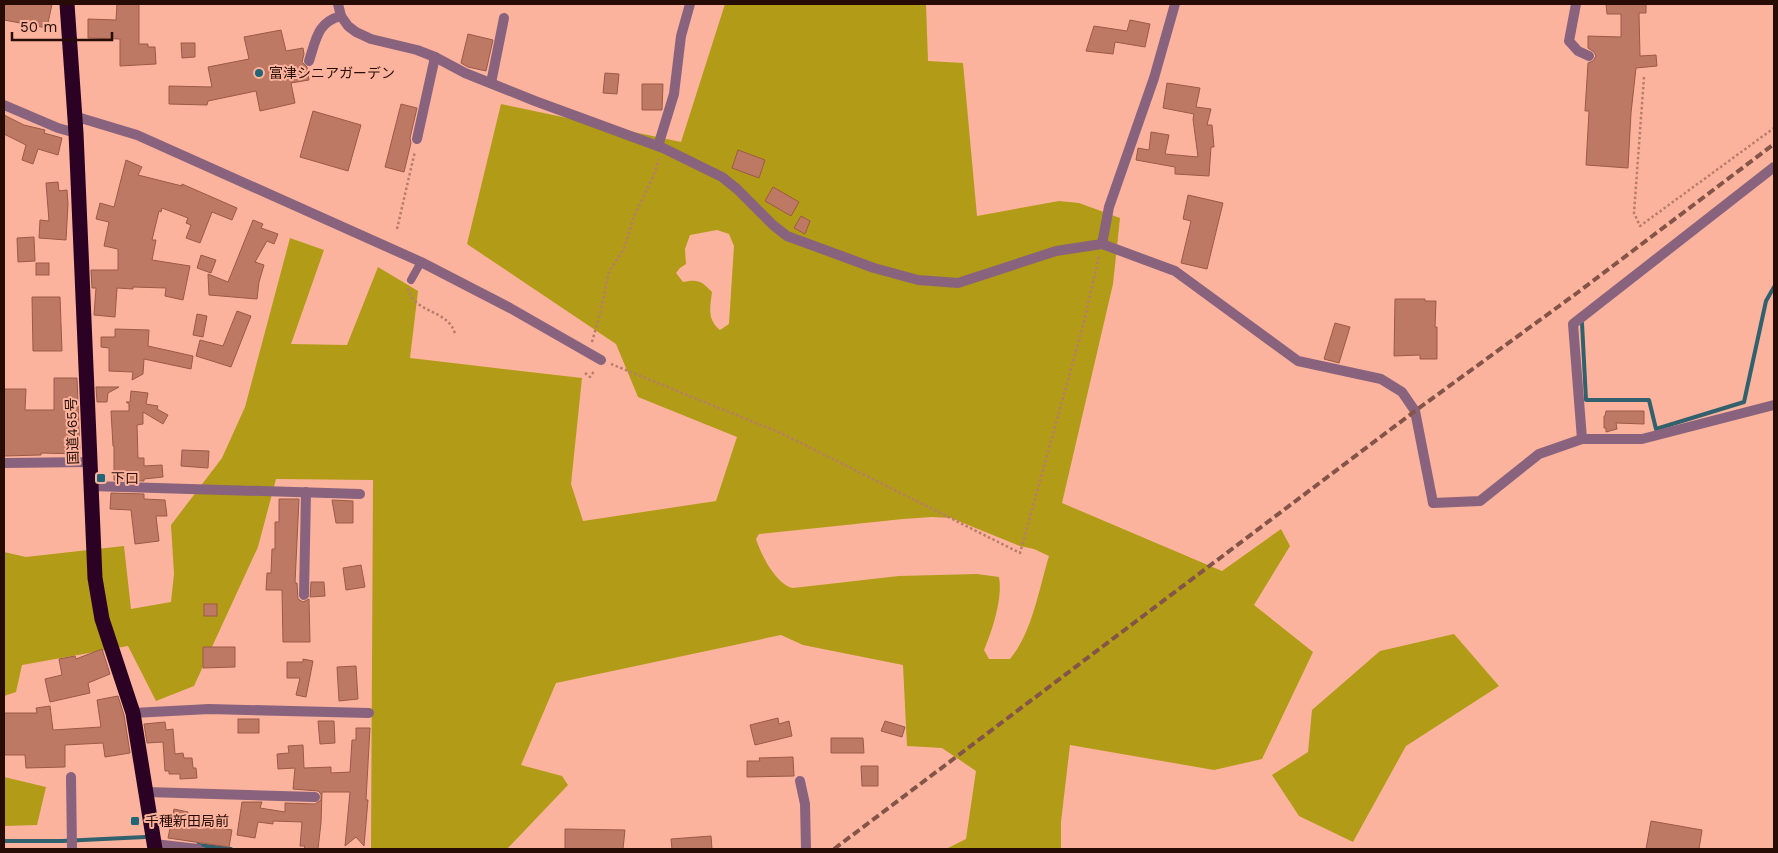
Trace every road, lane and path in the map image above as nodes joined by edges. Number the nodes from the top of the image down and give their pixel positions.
1 (67, 4) edge
2 (338, 4) edge
3 (690, 4) edge
4 (1176, 4) edge
5 (1576, 4) edge
6 (341, 16) junction
7 (504, 18) dead end
8 (1589, 56) dead end
9 (435, 57) junction
10 (308, 61) dead end
11 (1644, 77) dead end
12 (491, 83) junction
13 (4, 106) edge
14 (74, 116) junction
15 (1774, 128) edge
16 (76, 133) junction
17 (417, 139) joint
18 (661, 147) junction
19 (1774, 167) edge
20 (397, 230) dead end
21 (1102, 244) junction
22 (421, 262) junction
23 (411, 280) joint
24 (455, 334) dead end
25 (588, 352) junction
26 (601, 360) dead end
27 (622, 368) dead end
28 (1774, 405) edge
29 (1582, 439) junction
30 (90, 462) junction
31 (4, 463) edge
32 (91, 486) junction
33 (306, 492) junction
34 (360, 494) dead end
35 (304, 595) dead end
36 (369, 713) dead end
37 (133, 714) junction
38 (71, 777) dead end
39 (800, 781) dead end
40 (146, 792) junction
41 (315, 796) dead end
42 (72, 842) edge
43 (154, 846) edge
44 (198, 849) edge
45 (806, 849) edge

1 - 14 highway, 国道465号
2 - 6 street
3 - 18 street
4 - 21 street
5 - 8 street
6 - 9 street
6 - 10 street
7 - 12 street
9 - 12 street
9 - 17 street
11 - 15 path
12 - 18 street
13 - 16 street
14 - 16 highway, 国道465号
14 - 22 street
16 - 30 highway, 国道465号
17 - 20 path
18 - 21 street
18 - 25 path
19 - 29 street
21 - 27 path
21 - 29 street
22 - 23 lane
22 - 25 street
23 - 24 path
25 - 26 street
28 - 29 street
30 - 31 street
30 - 32 highway, 国道465号
32 - 33 street
32 - 37 highway, 国道465号
33 - 34 street
33 - 35 street
36 - 37 street
37 - 40 highway, 国道465号
38 - 42 street
39 - 45 street
40 - 41 street
40 - 43 highway, 国道465号
43 - 44 street

